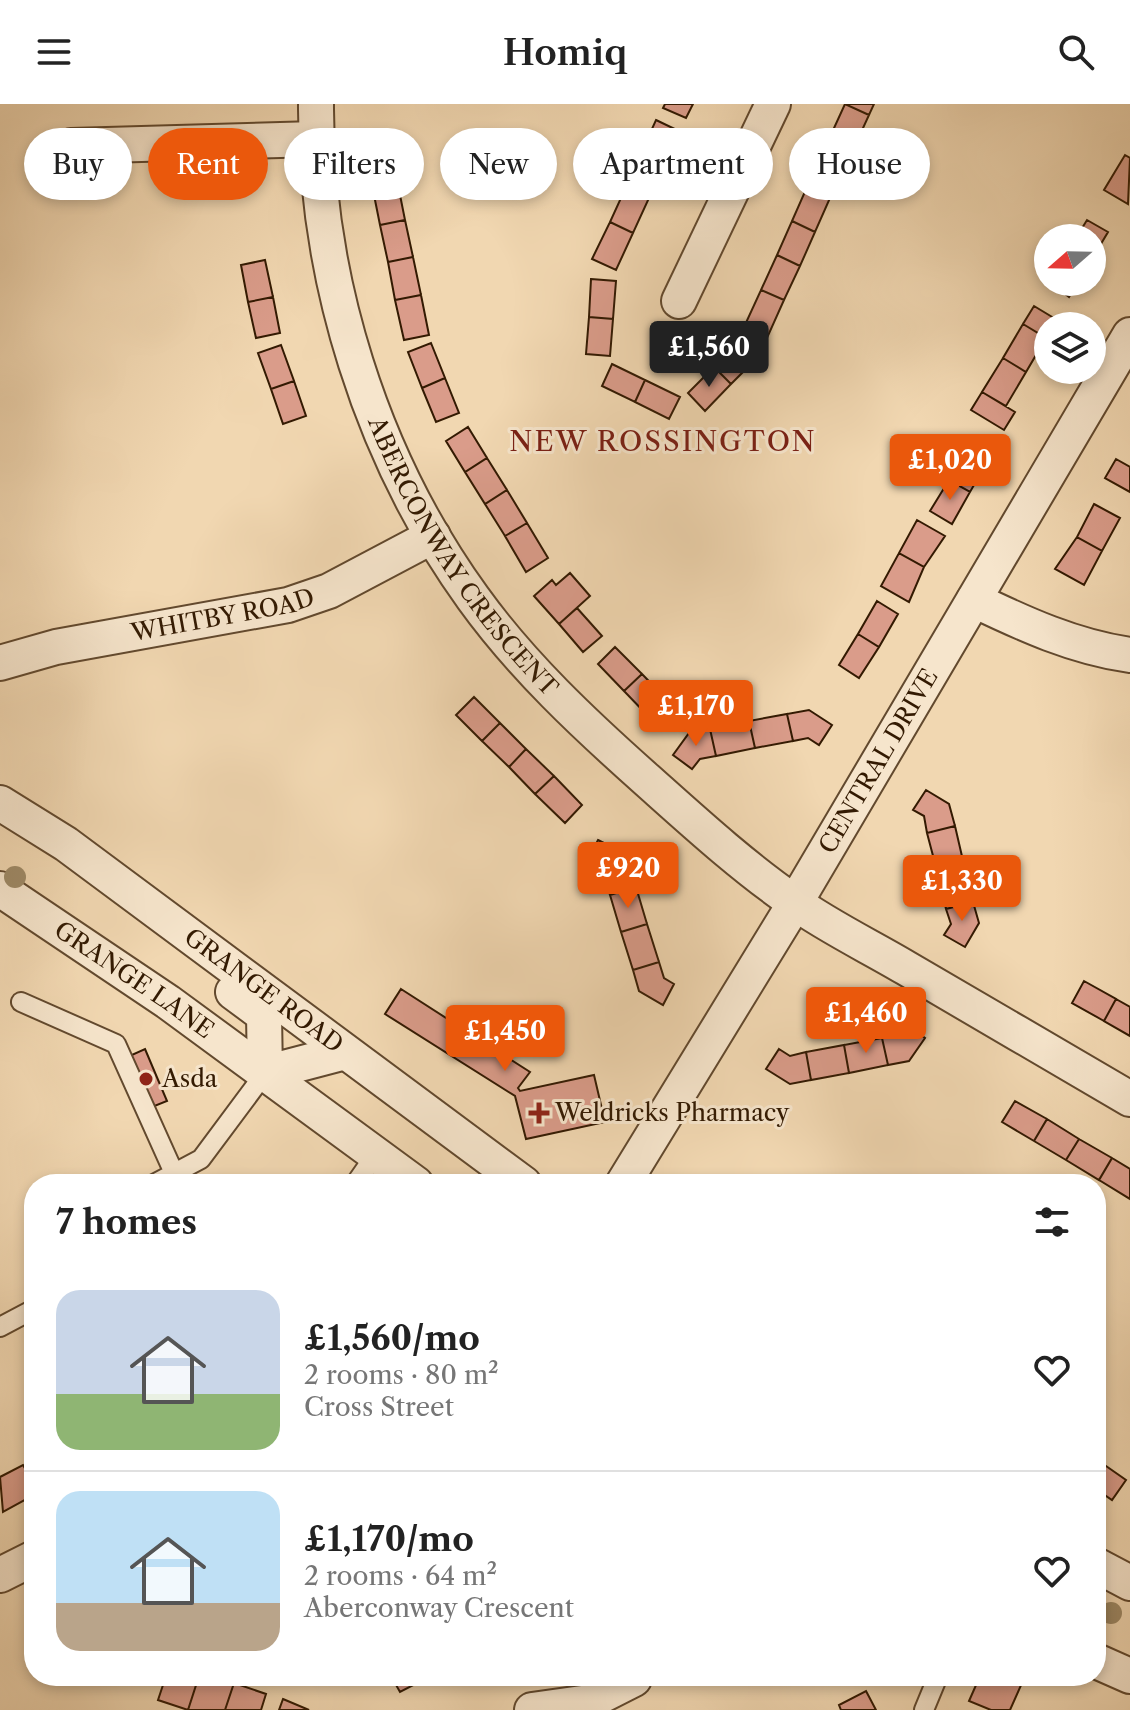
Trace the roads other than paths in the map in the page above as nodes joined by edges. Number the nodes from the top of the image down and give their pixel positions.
1 (316, 104) edge
2 (773, 104) edge
3 (316, 128) edge
4 (284, 140) edge
5 (132, 144) edge
6 (324, 200) edge
7 (679, 301) dead end
8 (1130, 335) edge
9 (433, 536) junction
10 (974, 600) junction
11 (1130, 655) edge
12 (0, 663) edge
13 (0, 803) edge
14 (0, 889) edge
15 (795, 903) junction
16 (169, 921) junction
17 (21, 1002) dead end
18 (345, 1052) junction
19 (265, 1073) junction
20 (1130, 1099) edge
21 (376, 1154) junction
22 (174, 1173) joint
23 (362, 1174) edge
24 (403, 1174) edge
25 (510, 1174) edge
26 (629, 1174) edge
27 (24, 1314) edge
28 (0, 1327) edge
29 (24, 1563) edge
30 (1106, 1570) edge
31 (0, 1575) edge
32 (1130, 1583) edge
33 (1106, 1665) edge
34 (1130, 1676) edge
35 (620, 1686) edge
36 (934, 1686) edge
37 (532, 1710) edge
38 (924, 1710) edge

1 - 3 street, ABERCONWAY CRESCENT
2 - 7 street
4 - 5 street
6 - 9 street, ABERCONWAY CRESCENT
8 - 10 street, CENTRAL DRIVE
9 - 12 street, WHITBY ROAD
9 - 15 street, ABERCONWAY CRESCENT
10 - 11 street
10 - 15 street, CENTRAL DRIVE
13 - 16 street, GRANGE ROAD
14 - 19 street, GRANGE LANE
15 - 20 street, ABERCONWAY CRESCENT
15 - 26 street, CENTRAL DRIVE
16 - 18 street, GRANGE ROAD
16 - 19 street, GRANGE LANE
17 - 22 lane
18 - 19 street
18 - 25 street, GRANGE ROAD
19 - 21 street, GRANGE LANE
19 - 22 lane
21 - 23 lane
21 - 24 street, GRANGE LANE
27 - 28 lane
29 - 31 street
30 - 32 street
33 - 34 street
35 - 37 street
36 - 38 lane

